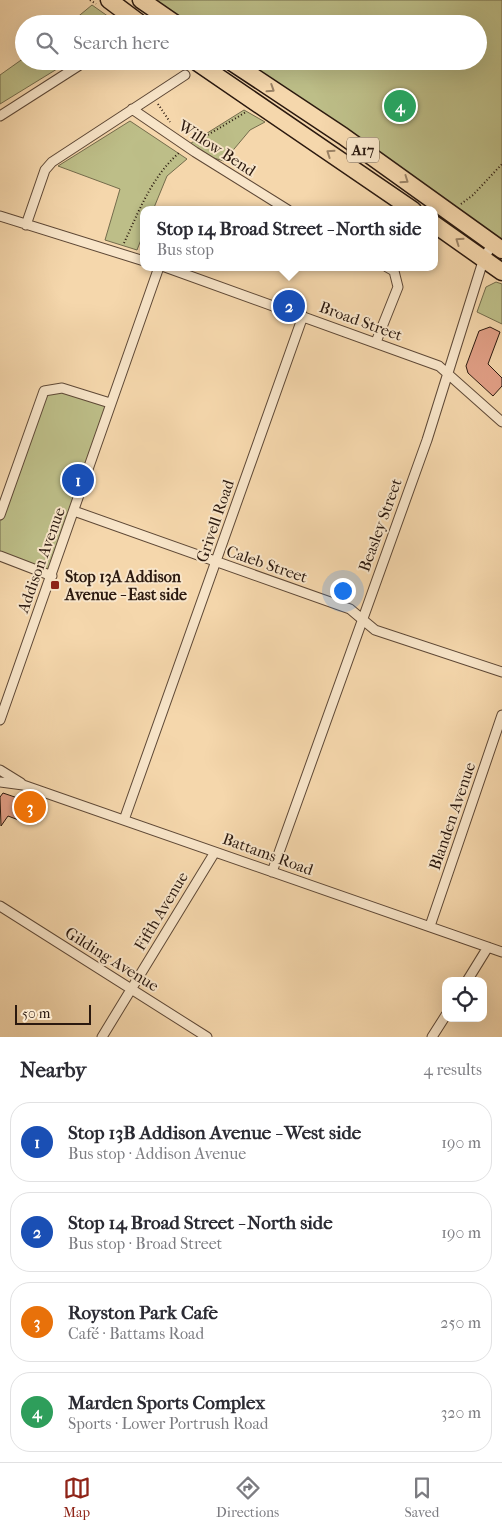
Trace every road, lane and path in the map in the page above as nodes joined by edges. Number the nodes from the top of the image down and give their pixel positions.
1 (90, 0) edge
2 (102, 2) edge
3 (145, 3) edge
4 (124, 15) edge
5 (139, 15) edge
6 (163, 15) edge
7 (72, 70) edge
8 (208, 70) edge
9 (243, 70) edge
10 (185, 75) dead end
11 (158, 104) dead end
12 (132, 109) junction
13 (250, 110) dead end
14 (0, 116) edge
15 (171, 124) dead end
16 (195, 143) dead end
17 (180, 152) dead end
18 (502, 164) edge
19 (142, 206) edge
20 (282, 206) edge
21 (408, 206) edge
22 (140, 210) edge
23 (454, 214) junction
24 (0, 216) edge
25 (26, 225) junction
26 (438, 227) edge
27 (124, 243) dead end
28 (498, 246) edge
29 (484, 258) junction
30 (140, 260) edge
31 (158, 271) edge
32 (176, 271) edge
33 (394, 271) edge
34 (502, 272) edge
35 (303, 316) junction
36 (376, 342) junction
37 (448, 372) junction
38 (110, 403) junction
39 (502, 422) edge
40 (74, 511) junction
41 (0, 515) edge
42 (0, 556) edge
43 (216, 563) junction
44 (52, 576) junction
45 (362, 619) junction
46 (502, 672) edge
47 (502, 715) edge
48 (0, 720) edge
49 (0, 770) edge
50 (0, 782) edge
51 (23, 785) junction
52 (124, 820) junction
53 (215, 852) junction
54 (272, 872) junction
55 (0, 906) edge
56 (430, 926) junction
57 (488, 947) junction
58 (502, 952) edge
59 (469, 977) edge
60 (131, 989) junction
61 (442, 1021) edge
62 (102, 1037) edge
63 (207, 1037) edge
64 (432, 1037) edge

1 - 2 path
2 - 4 highway
3 - 5 street
3 - 6 highway
7 - 14 street
21 -> 8 highway, A17
9 -> 23 highway, A17
10 - 12 street
11 - 15 path
12 - 20 street, Willow Bend
12 - 25 street
13 - 16 path
17 - 19 path
18 - 23 path
22 - 27 path
23 - 28 highway, A17
24 - 25 street
25 - 30 street
29 -> 26 highway
28 - 29 street, Beasley Street
29 - 34 highway
29 - 37 street, Beasley Street
31 - 38 street, Addison Avenue
32 - 35 street, Broad Street
33 - 36 street
35 - 36 street, Broad Street
35 - 43 street, Grivell Road
36 - 37 street, Broad Street
37 - 39 street, Broad Street
37 - 45 street, Beasley Street
38 - 40 street, Addison Avenue
38 - 41 street
40 - 43 street, Caleb Street
40 - 44 street, Addison Avenue
42 - 44 street
43 - 45 street, Caleb Street
43 - 52 street, Grivell Road
44 - 48 street, Addison Avenue
45 - 46 street, Caleb Street
45 - 54 street, Beasley Street
47 - 56 street, Blanden Avenue
49 - 51 street, Battams Road
50 - 51 street, Battams Road
51 - 52 street, Battams Road
52 - 53 street, Battams Road
53 - 54 street, Battams Road
53 - 60 street, Fifth Avenue
54 - 56 street, Battams Road
55 - 60 street, Gilding Avenue
56 - 57 street, Battams Road
57 - 58 street, Battams Road
57 - 59 street
60 - 62 street, Fifth Avenue
60 - 63 street, Gilding Avenue
61 - 64 street

